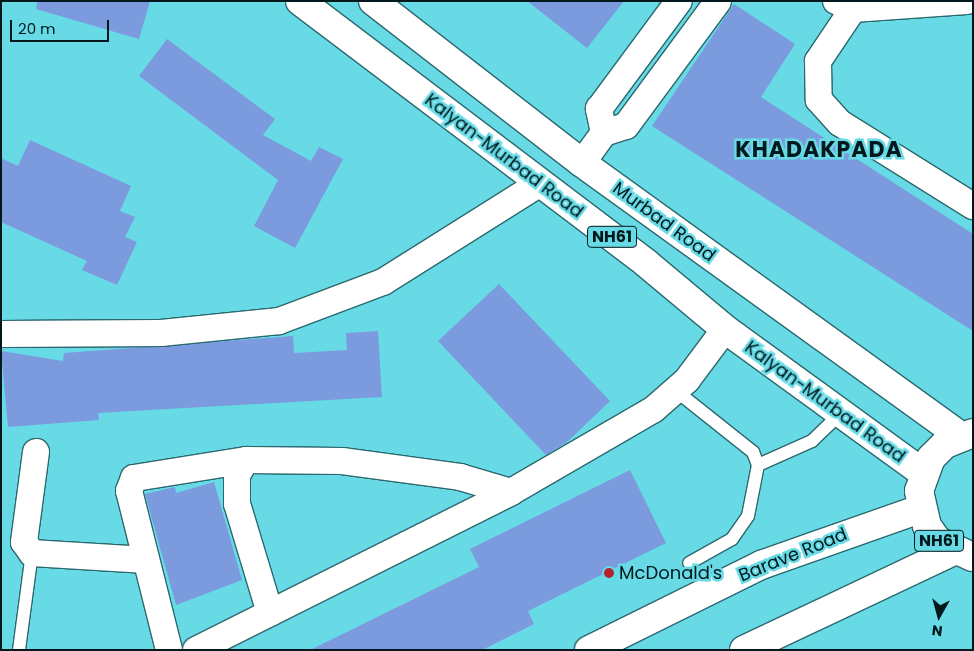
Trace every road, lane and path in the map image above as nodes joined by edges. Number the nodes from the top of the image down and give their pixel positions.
1 (300, 1) edge
2 (372, 1) edge
3 (679, 1) edge
4 (718, 1) edge
5 (967, 1) edge
6 (845, 5) edge
7 (604, 133) junction
8 (582, 163) junction
9 (540, 183) junction
10 (973, 206) edge
11 (725, 328) junction
12 (1, 334) edge
13 (675, 390) junction
14 (840, 414) junction
15 (966, 435) edge
16 (36, 452) dead end
17 (246, 460) junction
18 (758, 465) junction
19 (922, 474) junction
20 (511, 492) junction
21 (920, 509) junction
22 (32, 553) junction
23 (963, 554) edge
24 (146, 560) junction
25 (689, 563) dead end
26 (270, 613) junction
27 (19, 650) edge
28 (169, 650) edge
29 (196, 650) edge
30 (589, 650) edge
31 (744, 650) edge

1 - 9 main road, Kalyan-Murbad Road / NH61
2 - 8 main road, Murbad Road / NH61
3 - 7 street
4 - 7 street
5 - 6 street
6 - 10 street
7 - 8 street
8 - 15 main road, Murbad Road / NH61
9 - 11 main road, Kalyan-Murbad Road / NH61
9 - 12 street
11 - 13 street
11 - 14 main road, Kalyan-Murbad Road / NH61
13 - 18 lane
13 - 20 street
14 - 18 lane
14 - 19 main road, Kalyan-Murbad Road / NH61
15 - 19 main road, NH61
16 - 22 street
17 - 20 street
17 - 24 street
17 - 26 street
18 - 25 lane
19 - 21 main road, NH61
20 - 26 street
21 - 23 main road, NH61
21 - 30 main road, Barave Road
22 - 24 street
22 - 27 lane
23 - 31 main road
24 - 28 street
26 - 29 street

